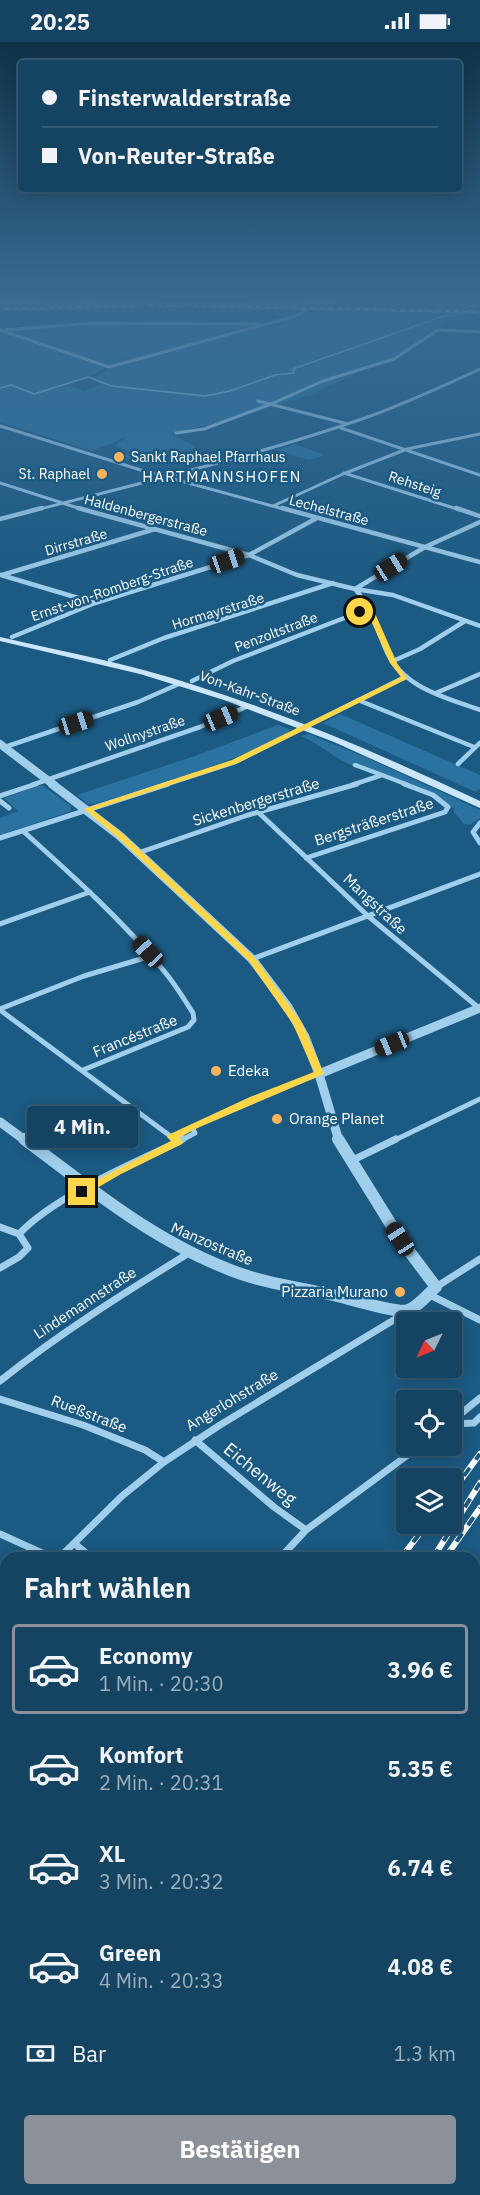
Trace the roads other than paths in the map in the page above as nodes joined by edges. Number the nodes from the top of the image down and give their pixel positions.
1 (288, 396) edge
2 (420, 396) edge
3 (258, 401) dead end
4 (271, 404) junction
5 (348, 424) junction
6 (0, 426) edge
7 (341, 427) junction
8 (176, 433) dead end
9 (480, 434) edge
10 (407, 449) junction
11 (344, 473) junction
12 (480, 475) edge
13 (165, 477) junction
14 (0, 483) edge
15 (61, 503) junction
16 (273, 506) junction
17 (480, 516) edge
18 (317, 518) junction
19 (0, 519) edge
20 (480, 522) edge
21 (156, 529) junction
22 (425, 548) junction
23 (249, 555) junction
24 (480, 561) edge
25 (1, 575) edge
26 (333, 583) junction
27 (355, 589) junction
28 (95, 603) junction
29 (371, 611) junction
30 (465, 621) junction
31 (480, 626) edge
32 (0, 637) edge
33 (12, 638) junction
34 (110, 660) junction
35 (393, 661) junction
36 (480, 674) edge
37 (405, 677) junction
38 (192, 681) junction
39 (181, 683) junction
40 (436, 693) junction
41 (358, 700) junction
42 (248, 706) junction
43 (480, 710) edge
44 (309, 726) junction
45 (480, 743) edge
46 (2, 746) edge
47 (474, 747) junction
48 (458, 764) dead end
49 (356, 765) dead end
50 (382, 776) junction
51 (48, 779) junction
52 (0, 799) edge
53 (480, 799) edge
54 (480, 805) edge
55 (9, 807) dead end
56 (87, 809) junction
57 (258, 812) junction
58 (480, 823) edge
59 (23, 831) junction
60 (0, 838) edge
61 (480, 843) edge
62 (138, 853) junction
63 (306, 858) junction
64 (480, 874) edge
65 (90, 892) junction
66 (368, 916) junction
67 (0, 924) edge
68 (152, 956) junction
69 (252, 959) junction
70 (480, 1008) edge
71 (0, 1010) edge
72 (83, 1070) junction
73 (319, 1074) junction
74 (480, 1099) edge
75 (0, 1122) edge
76 (175, 1139) junction
77 (350, 1161) junction
78 (89, 1188) junction
79 (0, 1227) edge
80 (19, 1233) junction
81 (189, 1253) junction
82 (480, 1259) edge
83 (0, 1268) edge
84 (432, 1290) junction
85 (410, 1310) junction
86 (480, 1320) edge
87 (0, 1381) edge
88 (480, 1398) edge
89 (0, 1399) edge
90 (465, 1410) junction
91 (462, 1413) edge
92 (480, 1417) edge
93 (462, 1422) edge
94 (195, 1440) junction
95 (406, 1456) edge
96 (164, 1462) junction
97 (306, 1530) junction
98 (0, 1534) edge
99 (75, 1544) junction
100 (40, 1552) edge
101 (65, 1552) edge
102 (85, 1552) edge
103 (286, 1552) edge

1 - 4 street
2 - 5 street
3 - 4 street
4 - 5 street
4 - 8 street
5 - 7 street
6 - 13 street, Lechelstraße
7 - 10 street
7 - 13 street
9 - 10 street
10 - 11 street
10 - 12 street
11 - 16 street
11 - 17 street, Rehsteig
13 - 15 street
13 - 16 street, Lechelstraße
14 - 15 street, Haldenbergerstraße
15 - 19 street
15 - 21 street, Haldenbergerstraße
16 - 18 street, Lechelstraße
18 - 22 street, Lechelstraße
18 - 23 street, Ernst-von-Romberg-Straße
20 - 22 street
21 - 23 street, Haldenbergerstraße
21 - 25 street, Dirrstraße
22 - 24 street, Lechelstraße
22 - 27 street
23 - 26 street, Haldenbergerstraße
23 - 28 street, Ernst-von-Romberg-Straße
25 - 28 street
26 - 27 street, Haldenbergerstraße
26 - 34 street, Hormayrstraße
27 - 29 street
27 - 30 street, Haldenbergerstraße
28 - 33 street, Ernst-von-Romberg-Straße
29 - 35 street
29 - 38 street, Penzoltstraße
30 - 31 street, Haldenbergerstraße
30 - 35 street
32 - 33 main road, Von-Kahr-Straße
32 - 39 main road, Von-Kahr-Straße
33 - 34 main road, Von-Kahr-Straße
34 - 38 main road, Von-Kahr-Straße
35 - 37 street
36 - 40 street
37 - 40 street
37 - 41 street
38 - 44 main road, Von-Kahr-Straße
39 - 42 main road, Von-Kahr-Straße
39 - 46 street
40 - 43 street
41 - 44 street
41 - 47 street
42 - 44 main road, Von-Kahr-Straße
42 - 51 street, Wollnystraße
44 - 53 main road, Von-Kahr-Straße
44 - 54 main road, Von-Kahr-Straße
44 - 56 street
45 - 47 street
46 - 51 street
47 - 48 street
49 - 50 street
50 - 57 street, Sickenbergerstraße
50 - 63 street, Bergsträßerstraße
51 - 52 street, Wollnystraße
51 - 56 street
52 - 55 street
56 - 59 street
56 - 62 street
57 - 62 street, Sickenbergerstraße
57 - 63 street, Mangstraße
58 - 61 street
59 - 60 street
59 - 65 street
62 - 69 street
63 - 66 street, Mangstraße
64 - 66 street
65 - 67 street
65 - 68 street
66 - 69 street
66 - 70 street, Mangstraße
68 - 71 street
68 - 72 street, Francéstraße
69 - 73 street
70 - 73 street
71 - 72 street
72 - 76 street
73 - 76 street
73 - 77 street
74 - 77 street
75 - 78 street, Manzostraße
76 - 78 street
77 - 84 street
78 - 80 street
78 - 81 street, Manzostraße
79 - 80 street
80 - 83 street
81 - 85 street, Manzostraße
81 - 87 street, Lindemannstraße
82 - 84 street
84 - 85 street, Angerlohstraße
84 - 86 street
85 - 94 street, Angerlohstraße
88 - 90 street
89 - 96 street, Rueßstraße
90 - 91 street
90 - 92 street
92 - 93 street
94 - 96 street, Angerlohstraße
94 - 97 street, Eichenweg
95 - 97 street
96 - 99 street, Angerlohstraße
97 - 103 street
98 - 100 street
99 - 101 street, Angerlohstraße
99 - 102 street

